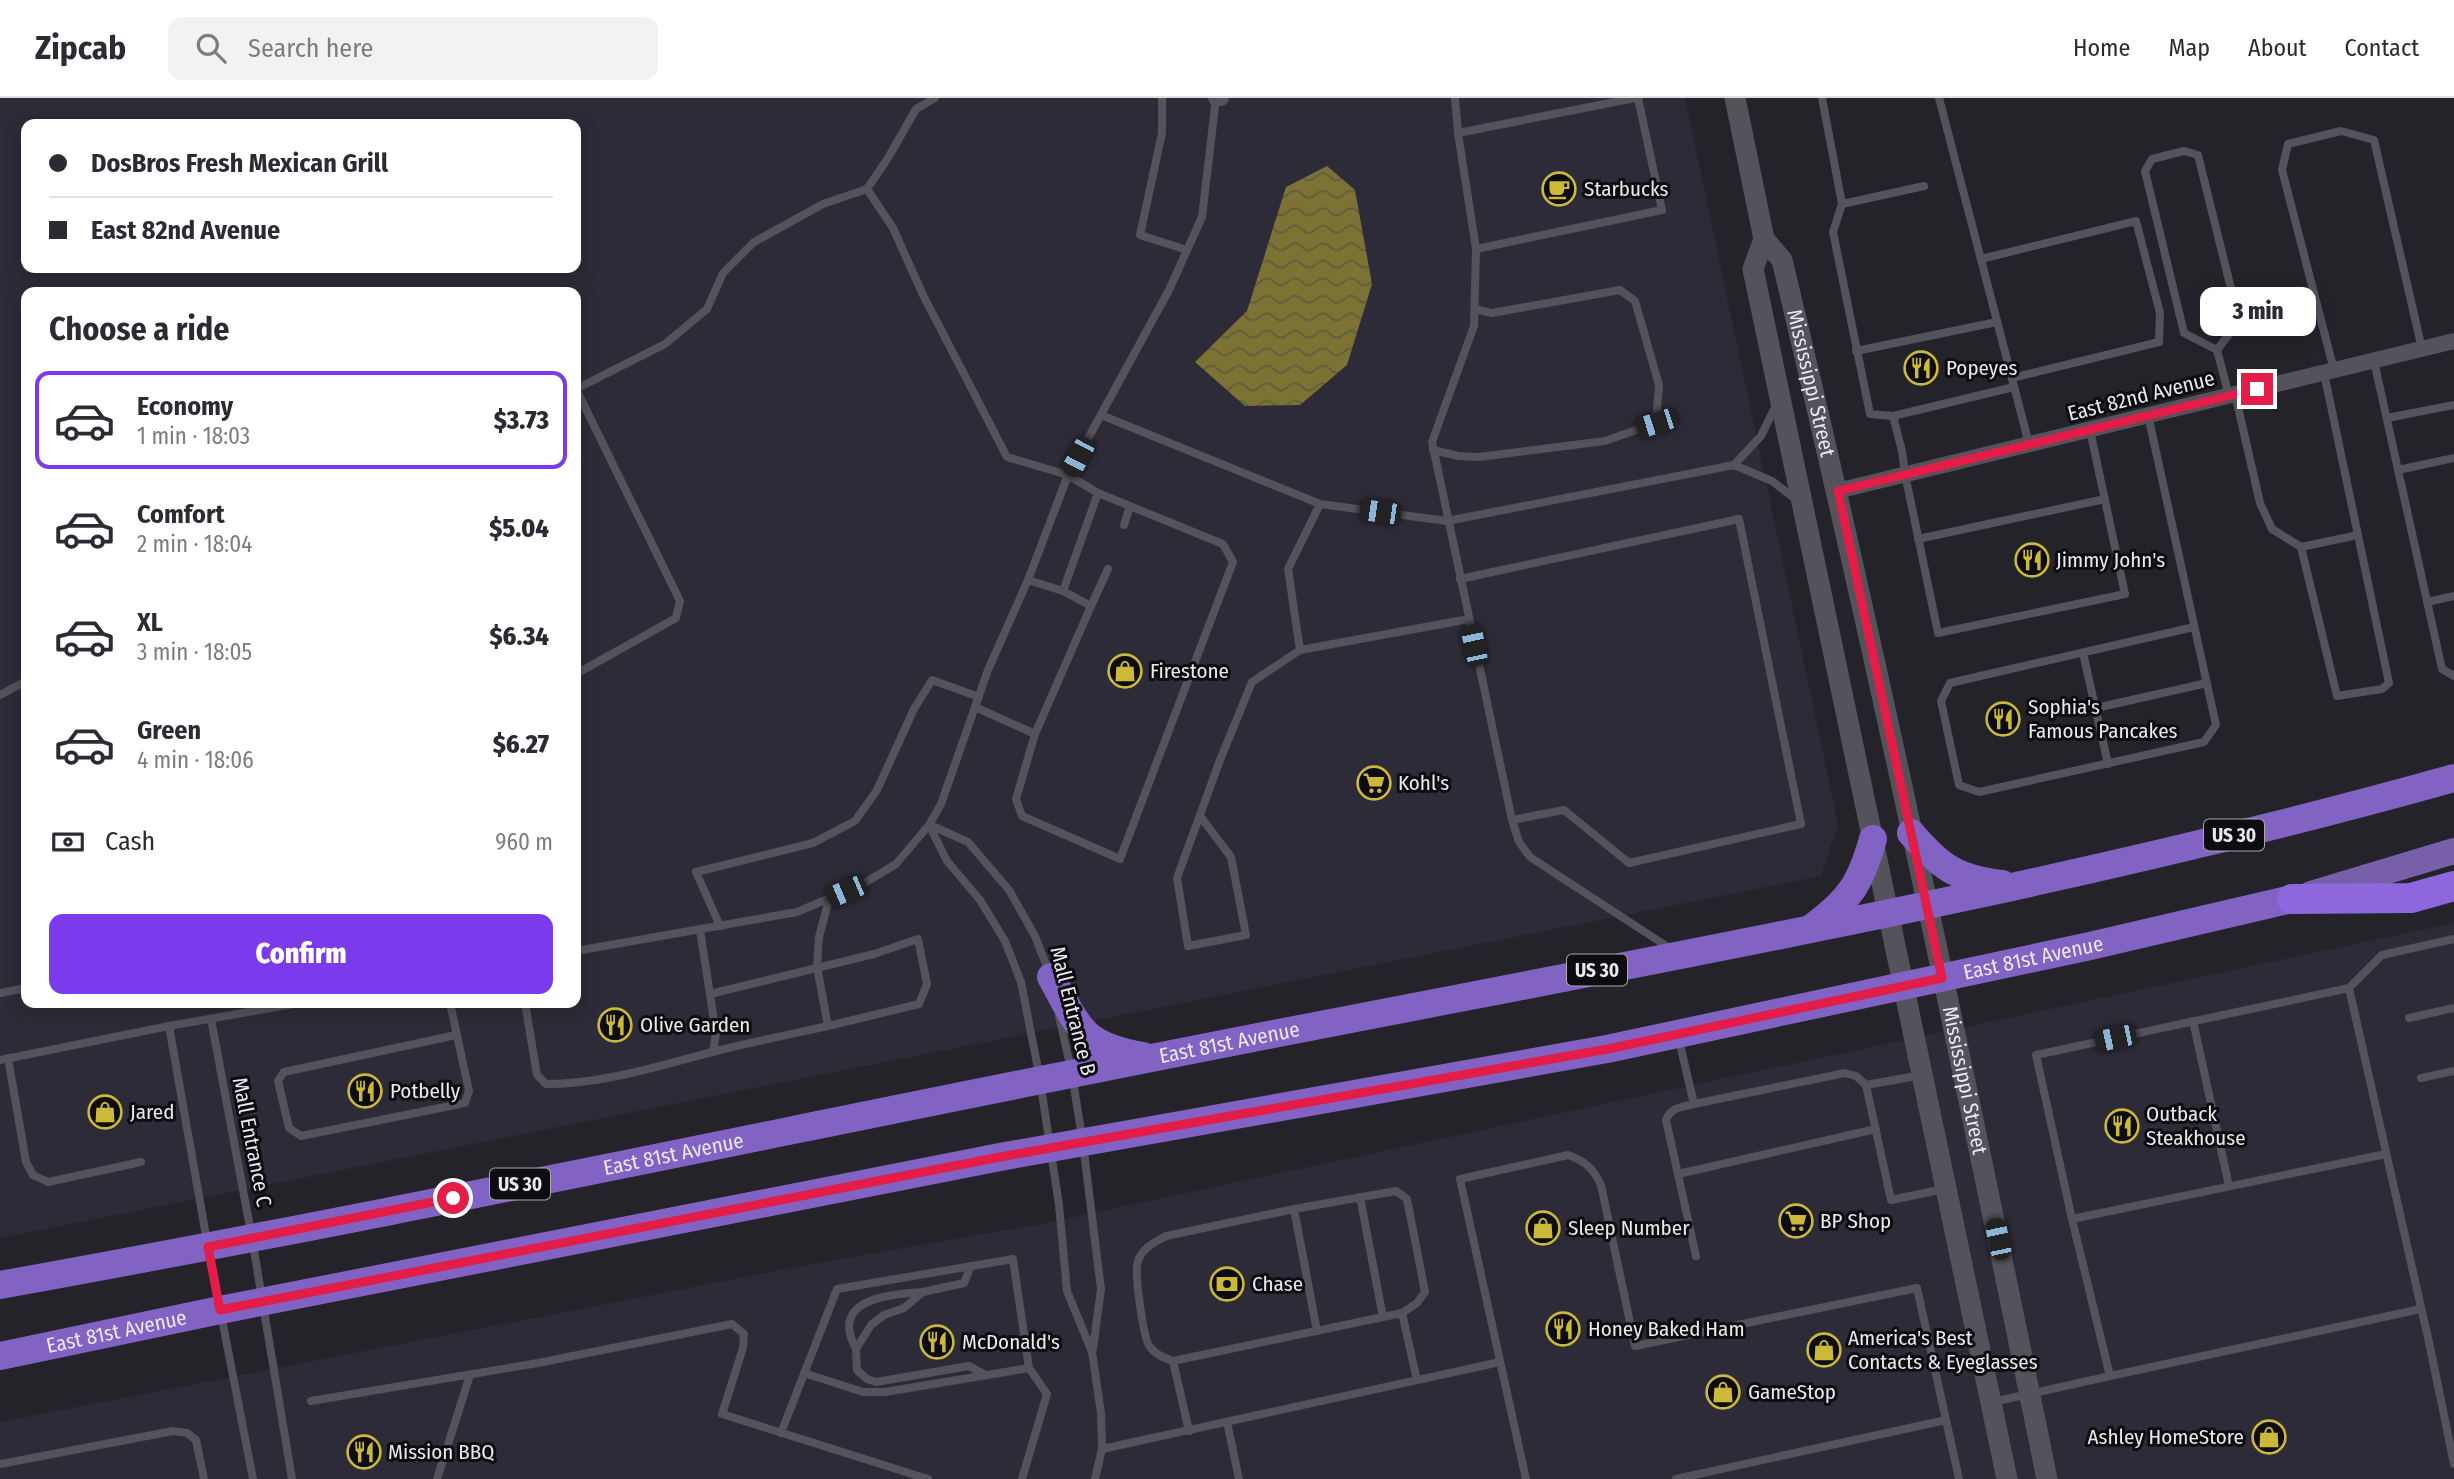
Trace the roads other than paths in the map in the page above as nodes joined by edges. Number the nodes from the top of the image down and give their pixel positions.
1 (935, 98) edge
2 (1162, 98) edge
3 (1218, 98) edge
4 (1455, 98) edge
5 (1636, 98) edge
6 (1735, 98) edge
7 (1822, 98) edge
8 (1939, 98) edge
9 (1458, 133) junction
10 (1924, 186) dead end
11 (867, 189) junction
12 (1842, 204) junction
13 (1764, 239) junction
14 (1476, 249) junction
15 (1187, 250) junction
16 (1981, 259) junction
17 (1475, 309) junction
18 (1997, 322) junction
19 (2454, 341) edge
20 (2422, 349) junction
21 (2217, 350) junction
22 (1856, 351) junction
23 (2374, 361) junction
24 (2329, 372) junction
25 (2013, 382) junction
26 (581, 386) edge
27 (2232, 395) junction
28 (1780, 397) junction
29 (581, 399) edge
30 (2454, 405) edge
31 (1101, 415) junction
32 (2148, 415) junction
33 (1893, 416) junction
34 (2387, 418) junction
35 (2090, 430) junction
36 (2029, 444) junction
37 (1433, 450) junction
38 (2454, 458) edge
39 (1734, 465) junction
40 (2398, 470) junction
41 (1905, 474) junction
42 (1068, 475) junction
43 (1838, 491) junction
44 (1098, 493) junction
45 (2105, 499) junction
46 (1320, 504) junction
47 (1803, 505) junction
48 (1130, 506) junction
49 (1447, 521) junction
50 (1124, 524) dead end
51 (2358, 535) junction
52 (1918, 539) junction
53 (2301, 547) junction
54 (1108, 569) dead end
55 (1460, 579) junction
56 (1028, 580) junction
57 (1063, 591) junction
58 (2454, 596) edge
59 (2427, 602) junction
60 (1091, 606) junction
61 (1469, 619) junction
62 (2194, 627) junction
63 (1300, 650) junction
64 (2083, 653) junction
65 (581, 671) edge
66 (2454, 676) edge
67 (2207, 683) junction
68 (21, 684) edge
69 (0, 695) edge
70 (979, 697) junction
71 (975, 707) junction
72 (2096, 708) junction
73 (1035, 734) junction
74 (2108, 764) junction
75 (2454, 778) edge
76 (1200, 816) junction
77 (1512, 820) junction
78 (929, 825) junction
79 (1911, 833) junction
80 (1873, 839) junction
81 (2454, 851) edge
82 (2012, 886) junction
83 (2454, 886) edge
84 (829, 899) junction
85 (2292, 899) junction
86 (1927, 905) junction
87 (1889, 913) junction
88 (720, 926) junction
89 (1811, 928) junction
90 (700, 930) junction
91 (2454, 939) edge
92 (581, 950) edge
93 (1679, 954) junction
94 (817, 967) junction
95 (1051, 977) junction
96 (1942, 978) junction
97 (1904, 986) junction
98 (2348, 988) junction
99 (21, 989) edge
100 (0, 993) edge
101 (710, 994) junction
102 (272, 1008) edge
103 (451, 1008) edge
104 (526, 1008) edge
105 (2454, 1008) edge
106 (2409, 1018) dead end
107 (211, 1019) junction
108 (2193, 1021) junction
109 (169, 1026) junction
110 (828, 1026) junction
111 (1678, 1034) junction
112 (456, 1035) junction
113 (713, 1052) junction
114 (1153, 1058) junction
115 (4, 1059) edge
116 (2454, 1071) edge
117 (1072, 1074) junction
118 (1922, 1074) junction
119 (2421, 1078) dead end
120 (1040, 1081) junction
121 (1866, 1085) junction
122 (1694, 1104) junction
123 (1876, 1129) junction
124 (1083, 1144) junction
125 (1050, 1149) junction
126 (2386, 1154) junction
127 (141, 1162) dead end
128 (1678, 1174) junction
129 (2229, 1186) junction
130 (1946, 1189) junction
131 (1360, 1196) junction
132 (1294, 1209) junction
133 (2072, 1219) junction
134 (252, 1238) junction
135 (208, 1247) junction
136 (1696, 1256) dead end
137 (971, 1266) junction
138 (0, 1284) edge
139 (923, 1292) junction
140 (262, 1302) junction
141 (2421, 1309) junction
142 (220, 1310) junction
143 (1402, 1314) junction
144 (1384, 1317) junction
145 (1317, 1331) junction
146 (856, 1349) junction
147 (1092, 1352) junction
148 (0, 1356) edge
149 (1173, 1361) junction
150 (1500, 1362) junction
151 (1029, 1368) junction
152 (804, 1373) junction
153 (470, 1375) junction
154 (986, 1375) junction
155 (2110, 1376) junction
156 (1417, 1380) junction
157 (2030, 1394) junction
158 (311, 1401) dead end
159 (1991, 1403) junction
160 (1946, 1420) junction
161 (1227, 1422) junction
162 (1189, 1431) junction
163 (781, 1433) junction
164 (1102, 1449) junction
165 (0, 1464) edge
166 (2454, 1464) edge
167 (204, 1479) edge
168 (253, 1479) edge
169 (292, 1479) edge
170 (437, 1479) edge
171 (928, 1479) edge
172 (1023, 1479) edge
173 (1096, 1479) edge
174 (1239, 1479) edge
175 (1526, 1479) edge
176 (1676, 1479) edge
177 (1959, 1479) edge
178 (2007, 1479) edge
179 (2047, 1479) edge

1 - 11 lane
2 - 15 lane
3 - 15 lane
4 - 9 lane
5 - 9 lane
5 - 14 lane
6 - 13 street, Mississippi Street
7 - 12 lane
8 - 16 lane
9 - 14 lane
10 - 12 lane
11 - 26 lane
11 - 42 lane
12 - 22 lane
13 - 28 street, Mississippi Street
13 - 43 street, Mississippi Street
14 - 17 lane
15 - 31 lane
16 - 18 lane
16 - 25 lane
17 - 37 lane
17 - 37 lane
18 - 22 lane
18 - 25 lane
19 - 20 street, East 82nd Avenue
20 - 23 street, East 82nd Avenue
20 - 24 lane
21 - 21 lane
21 - 27 lane
22 - 33 lane
23 - 24 street, East 82nd Avenue
23 - 34 lane
24 - 27 street, East 82nd Avenue
24 - 51 lane
25 - 33 lane
25 - 36 lane
27 - 32 street, East 82nd Avenue
27 - 53 lane
28 - 39 lane
28 - 47 street, Mississippi Street
29 - 65 lane
30 - 34 lane
31 - 42 lane
31 - 46 lane
32 - 35 street, East 82nd Avenue
32 - 62 lane
33 - 41 lane
34 - 40 lane
35 - 36 street, East 82nd Avenue
35 - 45 lane
36 - 41 street, East 82nd Avenue
37 - 49 lane
38 - 40 lane
39 - 47 lane
39 - 49 lane
40 - 59 lane
41 - 43 street, East 82nd Avenue
41 - 52 lane
42 - 44 lane
42 - 56 lane
43 - 79 street, Mississippi Street
44 - 48 lane
44 - 57 lane
45 - 52 lane
45 - 52 lane
46 - 49 lane
46 - 63 lane
47 - 80 street, Mississippi Street
48 - 50 lane
48 - 73 lane
49 - 55 lane
51 - 53 lane
51 - 53 lane
54 - 60 lane
55 - 61 lane
55 - 77 lane
56 - 57 lane
56 - 70 lane
57 - 60 lane
58 - 59 lane
59 - 66 lane
60 - 73 lane
61 - 63 lane
61 - 77 lane
62 - 64 lane
62 - 67 lane
63 - 76 lane
64 - 72 lane
64 - 74 lane
67 - 72 lane
67 - 74 lane
68 - 69 lane
70 - 71 lane
70 - 88 lane
71 - 73 lane
71 - 78 lane
72 - 74 lane
75 - 82 highway, East 81st Avenue / US 30
76 - 76 lane
77 - 93 lane
78 - 84 lane
78 - 95 lane, Mall Entrance B
78 - 120 lane, Mall Entrance B
79 - 82 highway
79 - 86 street, Mississippi Street
80 - 87 street, Mississippi Street
80 - 89 highway
81 - 85 main road, East 81st Avenue
82 - 86 highway, East 81st Avenue / US 30
83 - 85 highway
84 - 88 lane
84 - 94 lane
85 - 96 highway, East 81st Avenue
86 - 87 highway, East 81st Avenue / US 30
86 - 96 street, Mississippi Street
87 - 89 highway, East 81st Avenue / US 30
87 - 97 street, Mississippi Street
88 - 90 lane
89 - 93 highway, East 81st Avenue / US 30
90 - 92 lane
90 - 101 lane
91 - 98 lane
93 - 114 highway, East 81st Avenue / US 30
94 - 101 lane
94 - 110 lane
94 - 110 lane
95 - 114 highway
95 - 117 lane, Mall Entrance B
96 - 97 highway, East 81st Avenue
96 - 157 street, Mississippi Street
97 - 111 highway, East 81st Avenue
97 - 118 street, Mississippi Street
98 - 108 lane
98 - 126 lane
99 - 100 lane
101 - 113 lane
102 - 107 lane
103 - 112 lane
104 - 113 lane
105 - 106 lane
107 - 109 lane
107 - 134 lane, Mall Entrance C
108 - 129 lane
108 - 133 lane
109 - 115 lane
109 - 135 lane
110 - 113 lane
111 - 122 lane
111 - 124 highway, East 81st Avenue
112 - 112 lane
114 - 117 highway, East 81st Avenue / US 30
115 - 127 lane
116 - 119 lane
117 - 120 highway, East 81st Avenue / US 30
117 - 124 lane, Mall Entrance B
118 - 121 lane
118 - 130 street, Mississippi Street
120 - 125 lane, Mall Entrance B
120 - 134 highway, East 81st Avenue / US 30
121 - 122 lane
121 - 123 lane
122 - 128 lane
123 - 128 lane
123 - 130 lane
124 - 125 highway, East 81st Avenue
124 - 147 lane, Mall Entrance B
125 - 140 highway, East 81st Avenue
125 - 147 lane, Mall Entrance B
126 - 129 lane
126 - 141 lane
128 - 136 lane
129 - 133 lane
130 - 159 street, Mississippi Street
131 - 132 lane
131 - 143 lane
131 - 144 lane
132 - 145 lane
132 - 149 lane
133 - 155 lane
134 - 135 highway, East 81st Avenue / US 30
134 - 140 lane, Mall Entrance C
135 - 138 highway, East 81st Avenue / US 30
135 - 142 lane
137 - 139 lane
137 - 151 lane
137 - 152 lane
139 - 146 lane
139 - 146 lane
140 - 142 highway, East 81st Avenue
140 - 169 lane, Mall Entrance C
141 - 155 lane
141 - 166 lane
142 - 148 highway, East 81st Avenue
142 - 168 lane
143 - 144 lane
143 - 156 lane
144 - 145 lane
145 - 149 lane
146 - 154 lane
147 - 164 lane, Mall Entrance B
149 - 162 lane
150 - 156 lane
150 - 160 lane
150 - 175 lane
151 - 154 lane
151 - 172 lane
152 - 154 lane
152 - 163 lane
153 - 158 lane
153 - 163 lane
153 - 170 lane
155 - 157 lane
156 - 161 lane
157 - 159 lane
157 - 179 street, Mississippi Street
159 - 178 street, Mississippi Street
160 - 176 lane
160 - 177 lane
161 - 162 lane
161 - 174 lane
162 - 164 lane
163 - 171 lane
164 - 173 lane, Mall Entrance B
165 - 167 lane

